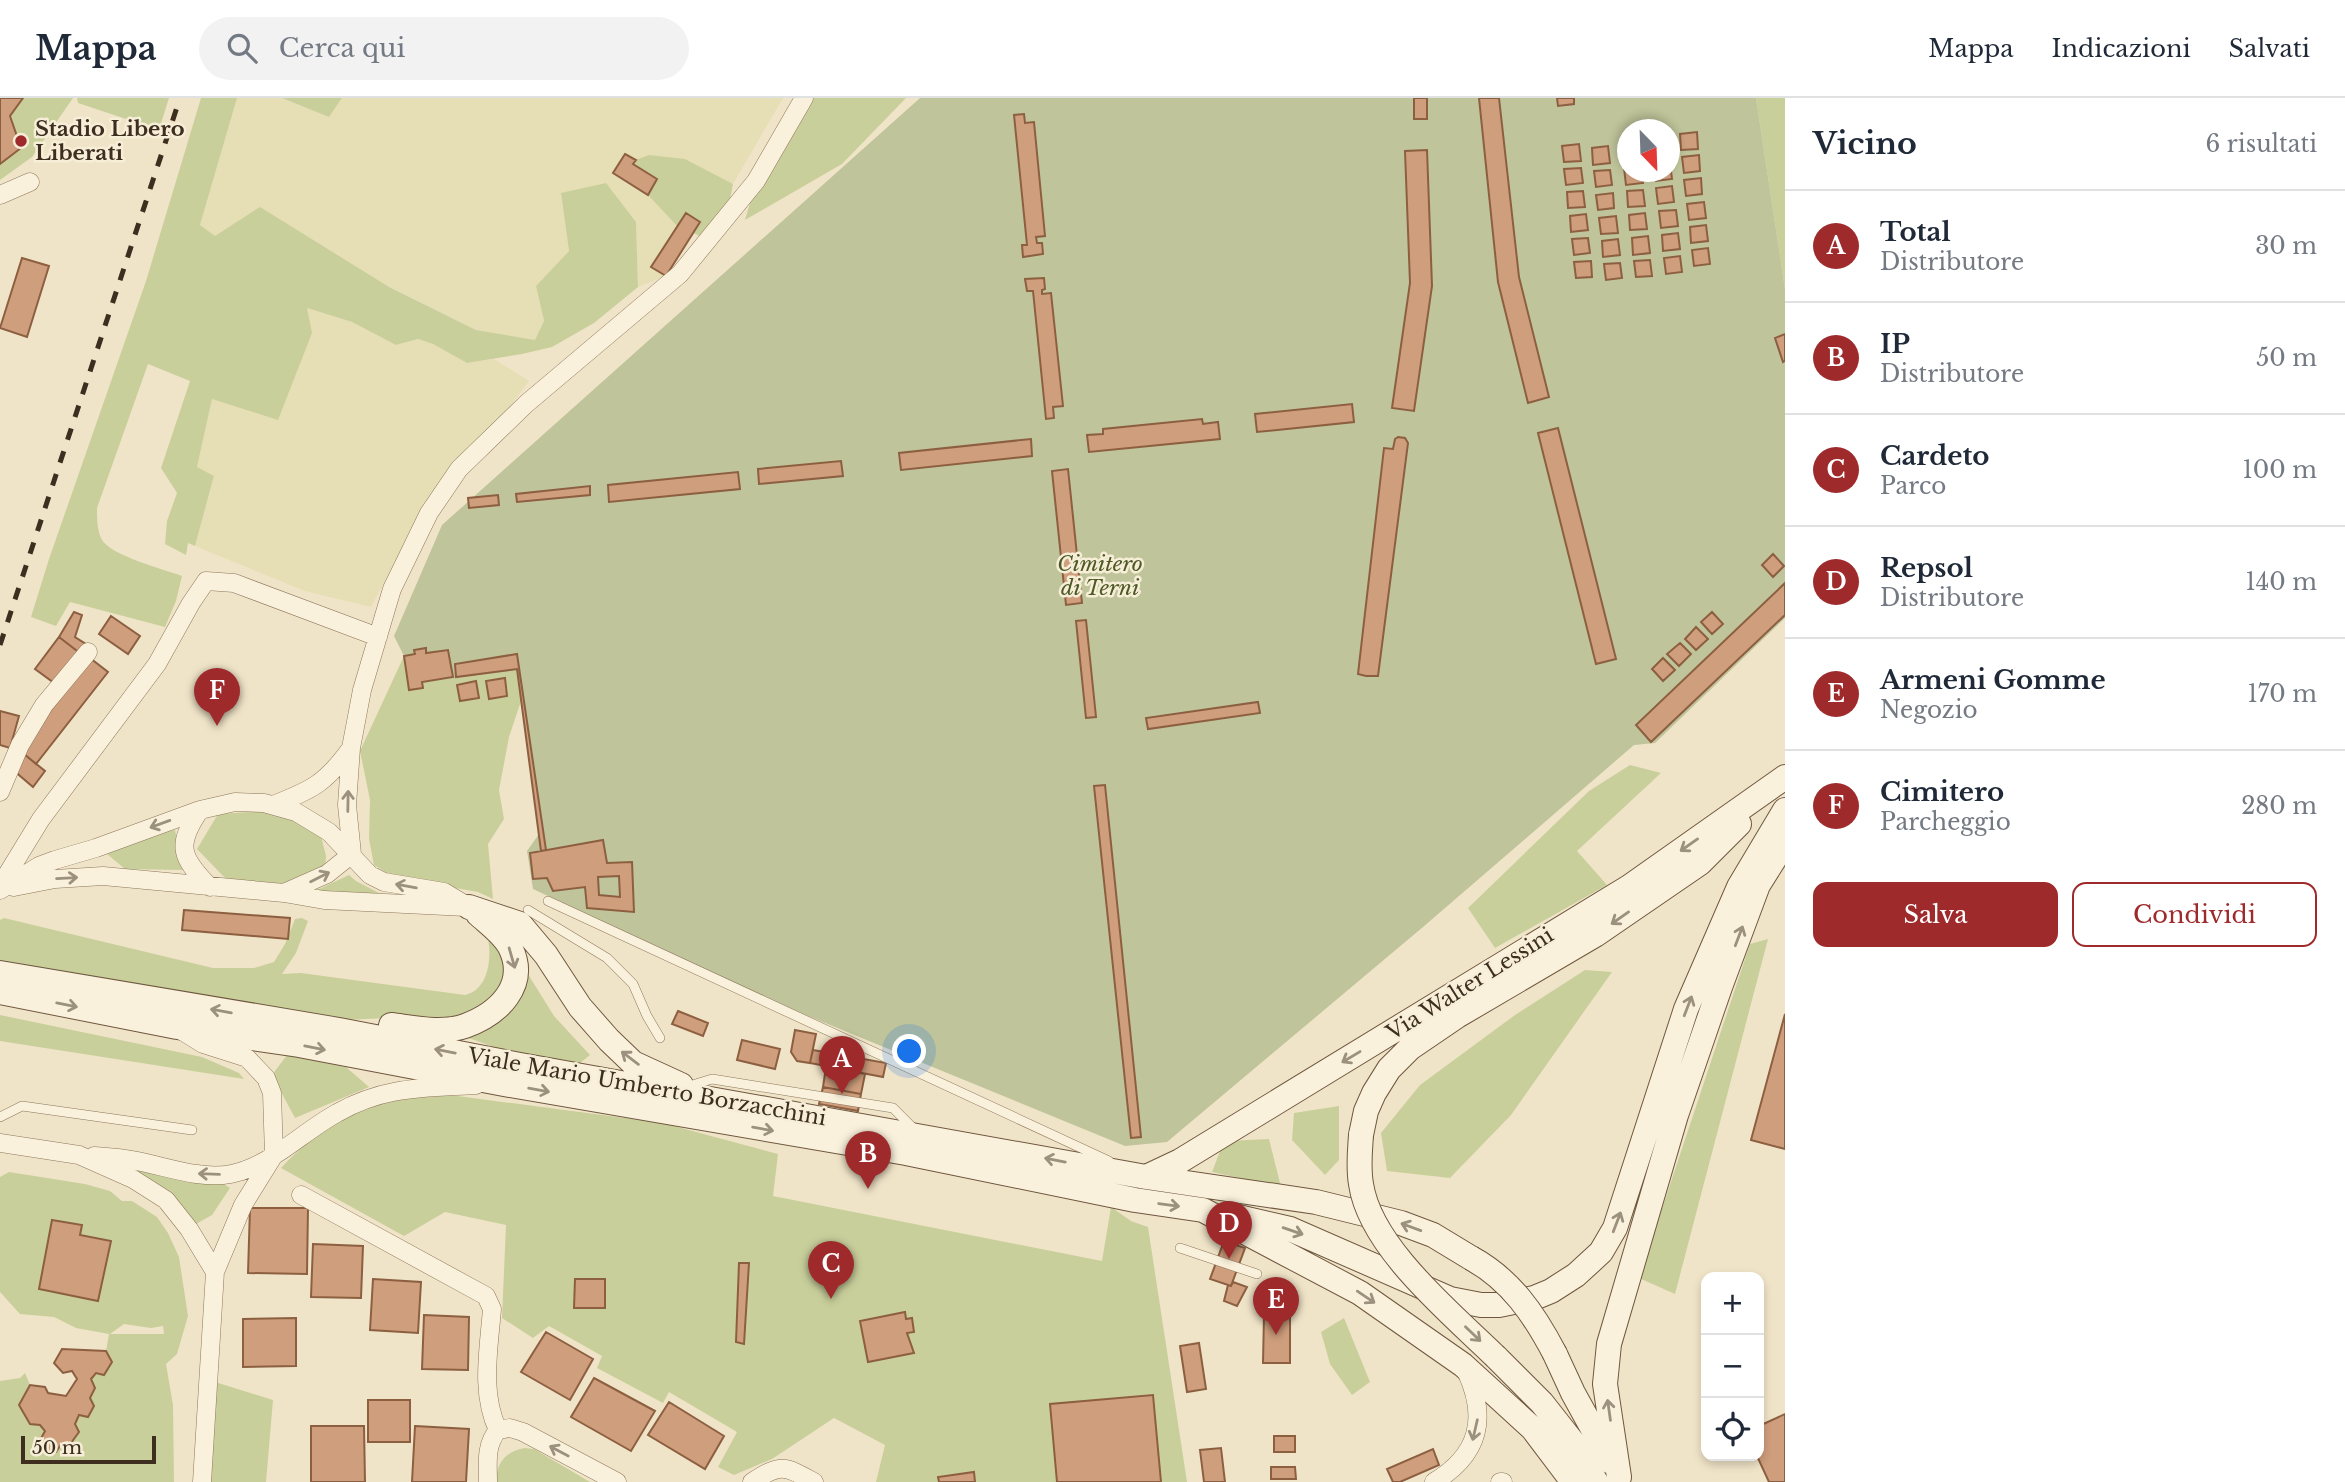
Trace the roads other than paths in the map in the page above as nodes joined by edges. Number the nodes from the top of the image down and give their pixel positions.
1 (804, 98) edge
2 (30, 182) dead end
3 (0, 195) edge
4 (378, 637) junction
5 (88, 652) dead end
6 (351, 748) junction
7 (1785, 779) edge
8 (0, 792) edge
9 (273, 805) junction
10 (200, 810) junction
11 (1785, 810) edge
12 (1785, 842) edge
13 (352, 853) junction
14 (210, 887) junction
15 (0, 889) edge
16 (284, 893) junction
17 (548, 901) dead end
18 (469, 907) junction
19 (528, 910) dead end
20 (0, 973) edge
21 (0, 992) edge
22 (177, 1027) junction
23 (339, 1030) junction
24 (660, 1038) dead end
25 (504, 1084) junction
26 (685, 1087) junction
27 (773, 1099) junction
28 (713, 1100) junction
29 (0, 1117) edge
30 (192, 1130) dead end
31 (0, 1143) edge
32 (79, 1155) junction
33 (274, 1155) junction
34 (1146, 1177) junction
35 (301, 1195) dead end
36 (1203, 1210) junction
37 (1180, 1248) dead end
38 (215, 1272) junction
39 (1257, 1275) dead end
40 (1463, 1365) junction
41 (498, 1430) junction
42 (1612, 1480) edge
43 (202, 1482) edge
44 (488, 1482) edge
45 (617, 1482) edge
46 (752, 1482) edge
47 (814, 1482) edge
48 (1434, 1482) edge
49 (1573, 1482) edge

1 - 4 street
2 - 3 street
4 - 6 street
4 - 15 street
5 - 8 street
6 - 9 street
13 -> 6 street
7 -> 34 main road, Via Walter Lessini
7 -> 42 main road, Via Walter Lessini, bridge
9 - 10 street
9 - 13 street
10 - 14 street
10 -> 15 street
36 -> 11 main road
42 -> 12 main road
16 -> 13 street
18 -> 13 street
15 -> 14 street
14 - 16 street
16 - 18 street
17 - 34 lane
18 -> 23 main road
26 -> 18 main road
19 - 24 lane
23 -> 20 main road, Viale Mario Umberto Borzacchini
21 -> 22 main road, Viale Mario Umberto Borzacchini
22 -> 25 main road, Viale Mario Umberto Borzacchini
22 - 33 street
28 -> 23 main road, Viale Mario Umberto Borzacchini
25 - 33 street
25 -> 36 main road, Viale Mario Umberto Borzacchini
26 - 27 lane
26 - 28 main road
27 - 28 main road, Viale Mario Umberto Borzacchini
34 -> 27 main road, Viale Mario Umberto Borzacchini
29 - 30 lane
31 - 32 street
33 -> 32 street
32 - 38 street
33 - 38 street
42 -> 34 main road, Viale Mario Umberto Borzacchini, bridge
35 - 41 street
36 -> 40 main road, Viale Mario Umberto Borzacchini
37 - 39 lane
38 - 43 street
40 -> 48 street
40 - 49 main road, Viale Mario Umberto Borzacchini
41 - 44 street
45 -> 41 street
46 - 47 street

